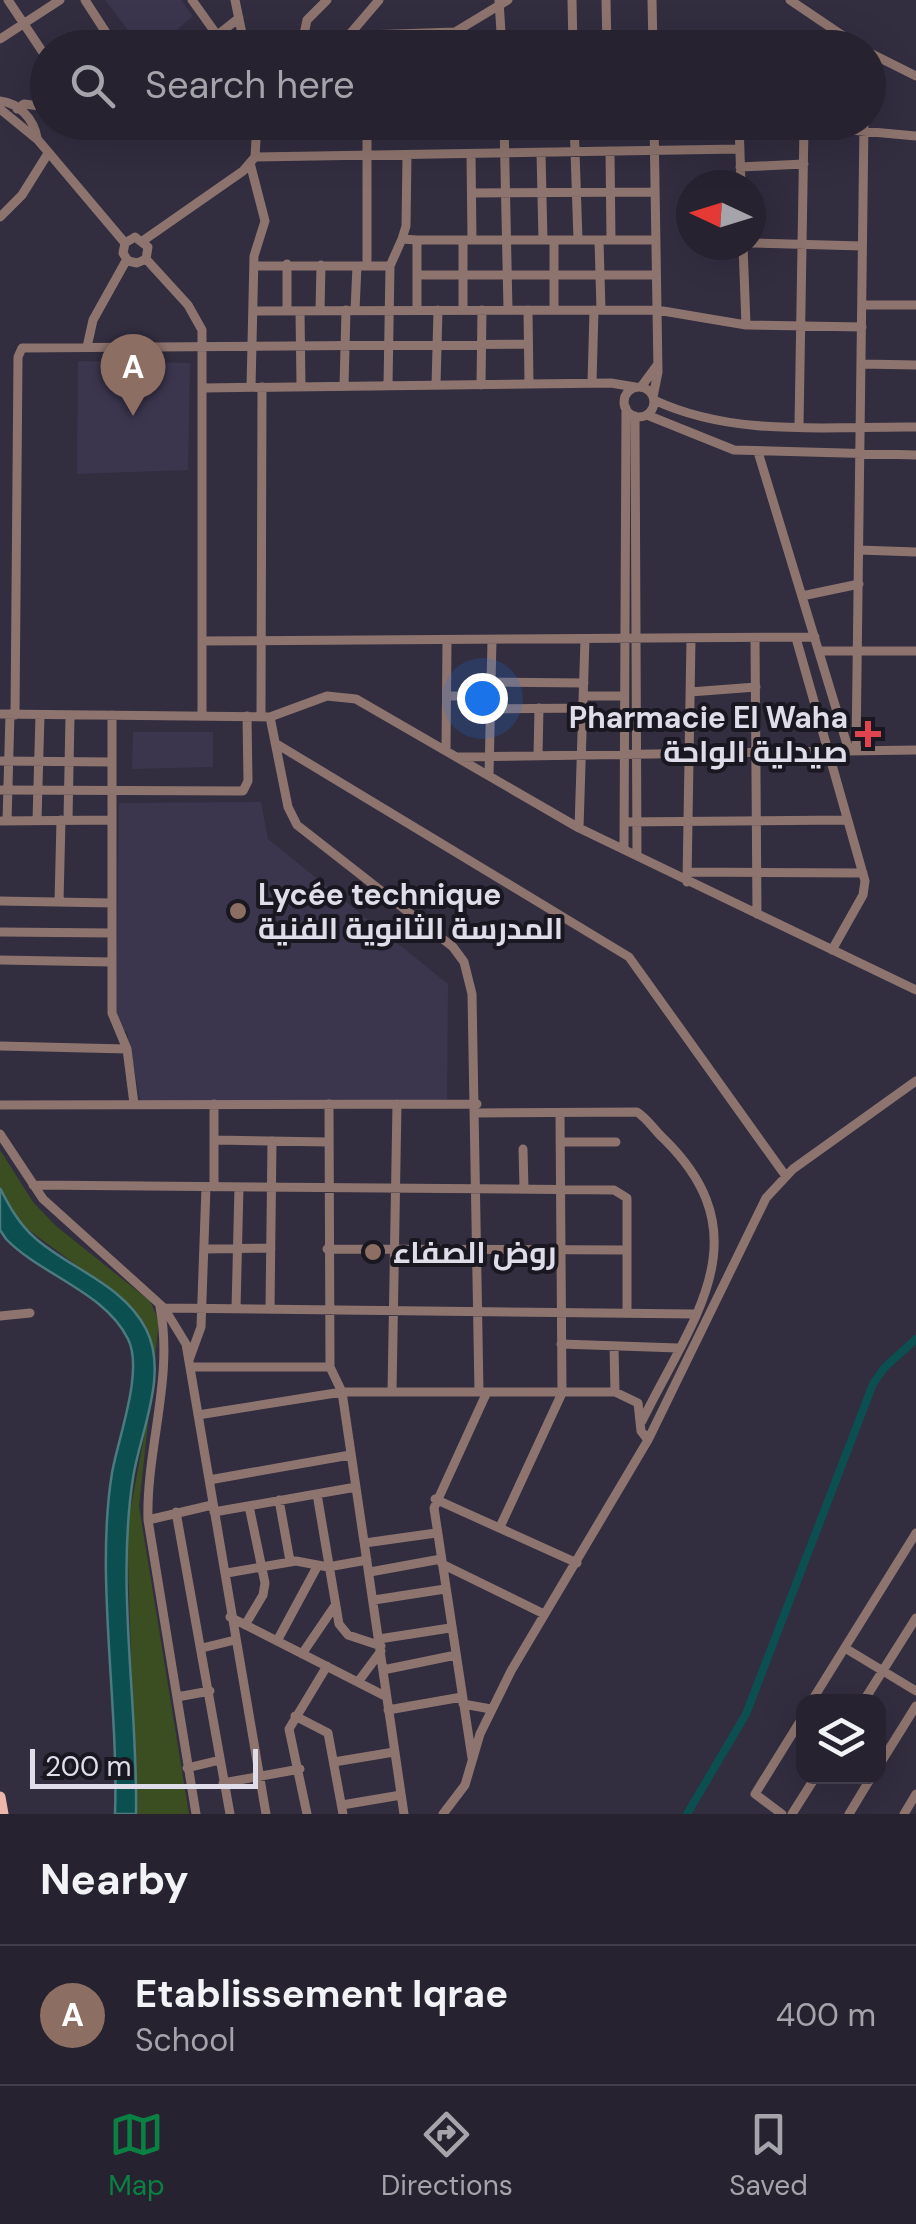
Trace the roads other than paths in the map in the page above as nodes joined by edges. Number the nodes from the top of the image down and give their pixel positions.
1 (8, 0) edge
2 (60, 0) edge
3 (84, 0) edge
4 (192, 0) edge
5 (236, 0) edge
6 (326, 0) edge
7 (572, 0) edge
8 (606, 0) edge
9 (652, 0) edge
10 (790, 0) edge
11 (375, 2) edge
12 (503, 2) edge
13 (239, 18) junction
14 (23, 24) junction
15 (105, 30) edge
16 (213, 30) edge
17 (223, 30) edge
18 (241, 30) edge
19 (303, 30) edge
20 (353, 30) edge
21 (458, 30) edge
22 (502, 30) edge
23 (573, 30) edge
24 (607, 30) edge
25 (653, 30) edge
26 (832, 30) edge
27 (30, 34) edge
28 (0, 39) edge
29 (886, 61) edge
30 (916, 76) edge
31 (0, 102) edge
32 (0, 109) edge
33 (30, 109) edge
34 (15, 111) junction
35 (30, 123) edge
36 (30, 130) edge
37 (886, 131) edge
38 (916, 136) edge
39 (38, 140) edge
40 (255, 140) edge
41 (367, 140) edge
42 (504, 140) edge
43 (575, 140) edge
44 (654, 140) edge
45 (740, 140) edge
46 (804, 140) edge
47 (864, 140) edge
48 (740, 149) junction
49 (654, 150) junction
50 (610, 151) junction
51 (541, 152) junction
52 (575, 152) junction
53 (504, 153) junction
54 (47, 154) junction
55 (471, 154) junction
56 (407, 155) junction
57 (367, 156) junction
58 (253, 160) junction
59 (804, 164) junction
60 (740, 167) junction
61 (740, 170) edge
62 (611, 191) junction
63 (506, 192) junction
64 (542, 192) junction
65 (576, 192) junction
66 (655, 192) junction
67 (472, 193) junction
68 (0, 217) edge
69 (144, 240) junction
70 (402, 240) junction
71 (417, 240) junction
72 (467, 240) junction
73 (507, 240) junction
74 (549, 240) junction
75 (578, 240) junction
76 (599, 240) junction
77 (611, 240) junction
78 (656, 240) junction
79 (124, 243) junction
80 (766, 244) edge
81 (804, 244) junction
82 (862, 246) junction
83 (146, 259) junction
84 (126, 260) junction
85 (744, 260) edge
86 (287, 264) junction
87 (320, 265) junction
88 (254, 266) junction
89 (362, 266) junction
90 (390, 266) junction
91 (417, 275) junction
92 (463, 275) junction
93 (507, 275) junction
94 (554, 275) junction
95 (600, 275) junction
96 (656, 275) junction
97 (862, 305) junction
98 (916, 305) edge
99 (300, 310) junction
100 (320, 310) junction
101 (350, 310) junction
102 (390, 310) junction
103 (416, 310) junction
104 (438, 310) junction
105 (463, 310) junction
106 (482, 310) junction
107 (508, 310) junction
108 (528, 310) junction
109 (554, 310) junction
110 (597, 310) junction
111 (657, 310) junction
112 (253, 311) junction
113 (287, 311) junction
114 (746, 325) junction
115 (802, 326) junction
116 (862, 327) junction
117 (481, 344) junction
118 (528, 344) junction
119 (390, 345) junction
120 (437, 345) junction
121 (300, 346) junction
122 (344, 346) junction
123 (88, 347) junction
124 (202, 347) junction
125 (252, 347) junction
126 (658, 364) junction
127 (862, 364) junction
128 (916, 366) edge
129 (611, 383) junction
130 (481, 384) junction
131 (528, 384) junction
132 (592, 384) junction
133 (388, 385) junction
134 (436, 385) junction
135 (301, 386) junction
136 (344, 386) junction
137 (257, 387) junction
138 (638, 387) junction
139 (204, 388) junction
140 (626, 396) junction
141 (654, 399) junction
142 (626, 408) junction
143 (647, 415) junction
144 (635, 416) junction
145 (799, 426) junction
146 (861, 426) junction
147 (916, 426) edge
148 (758, 452) junction
149 (861, 454) junction
150 (916, 456) edge
151 (860, 550) junction
152 (916, 552) edge
153 (859, 584) junction
154 (802, 596) junction
155 (690, 638) junction
156 (755, 638) junction
157 (796, 638) junction
158 (815, 638) junction
159 (586, 639) junction
160 (630, 639) junction
161 (448, 640) junction
162 (492, 640) junction
163 (202, 641) junction
164 (261, 641) junction
165 (819, 651) junction
166 (858, 651) junction
167 (916, 651) edge
168 (491, 682) junction
169 (584, 683) junction
170 (756, 687) junction
171 (690, 692) junction
172 (447, 696) junction
173 (491, 696) junction
174 (584, 696) junction
175 (624, 696) junction
176 (539, 708) junction
177 (583, 708) junction
178 (491, 709) junction
179 (8, 714) edge
180 (40, 715) junction
181 (112, 715) junction
182 (202, 715) junction
183 (70, 716) junction
184 (247, 716) junction
185 (266, 716) junction
186 (275, 742) junction
187 (916, 750) edge
188 (852, 751) junction
189 (756, 752) junction
190 (826, 752) junction
191 (451, 754) junction
192 (624, 754) junction
193 (637, 754) junction
194 (689, 754) junction
195 (582, 755) junction
196 (490, 756) junction
197 (538, 756) junction
198 (4, 761) edge
199 (38, 762) junction
200 (69, 762) junction
201 (112, 762) junction
202 (490, 775) junction
203 (4, 790) edge
204 (38, 790) junction
205 (68, 791) junction
206 (111, 791) junction
207 (37, 820) junction
208 (64, 820) junction
209 (110, 820) junction
210 (846, 820) junction
211 (4, 821) edge
212 (624, 822) junction
213 (637, 822) junction
214 (756, 822) junction
215 (688, 823) junction
216 (580, 828) junction
217 (624, 850) junction
218 (637, 856) junction
219 (863, 873) junction
220 (757, 874) junction
221 (687, 877) junction
222 (0, 901) edge
223 (59, 902) junction
224 (112, 903) junction
225 (757, 914) junction
226 (0, 932) edge
227 (111, 933) junction
228 (832, 950) junction
229 (0, 960) edge
230 (111, 962) junction
231 (916, 990) edge
232 (0, 1046) edge
233 (127, 1049) junction
234 (916, 1081) edge
235 (0, 1104) edge
236 (134, 1104) junction
237 (214, 1104) junction
238 (329, 1104) junction
239 (397, 1104) junction
240 (477, 1108) junction
241 (560, 1113) junction
242 (0, 1134) edge
243 (215, 1140) junction
244 (272, 1142) junction
245 (328, 1142) junction
246 (560, 1142) junction
247 (616, 1142) dead end
248 (522, 1149) dead end
249 (785, 1175) junction
250 (32, 1185) junction
251 (210, 1187) junction
252 (239, 1187) junction
253 (272, 1187) junction
254 (329, 1188) junction
255 (396, 1188) junction
256 (478, 1189) junction
257 (524, 1189) junction
258 (560, 1190) junction
259 (238, 1248) junction
260 (271, 1248) junction
261 (204, 1249) junction
262 (327, 1249) junction
263 (394, 1250) junction
264 (478, 1250) junction
265 (626, 1250) junction
266 (561, 1251) junction
267 (162, 1306) junction
268 (202, 1308) junction
269 (236, 1309) junction
270 (270, 1309) junction
271 (328, 1310) junction
272 (394, 1311) junction
273 (478, 1312) junction
274 (30, 1313) dead end
275 (561, 1313) junction
276 (627, 1314) junction
277 (695, 1314) junction
278 (0, 1316) edge
279 (562, 1344) junction
280 (614, 1346) junction
281 (678, 1348) junction
282 (190, 1364) junction
283 (330, 1368) junction
284 (342, 1392) junction
285 (392, 1392) junction
286 (483, 1392) junction
287 (614, 1392) junction
288 (562, 1393) junction
289 (198, 1415) junction
290 (642, 1421) junction
291 (648, 1440) junction
292 (350, 1456) junction
293 (209, 1480) junction
294 (356, 1487) junction
295 (317, 1494) junction
296 (279, 1500) junction
297 (435, 1500) junction
298 (249, 1506) junction
299 (213, 1509) junction
300 (176, 1512) junction
301 (148, 1520) junction
302 (500, 1527) junction
303 (436, 1533) junction
304 (916, 1534) edge
305 (365, 1544) junction
306 (367, 1560) junction
307 (290, 1561) junction
308 (441, 1562) junction
309 (576, 1562) junction
310 (261, 1566) junction
311 (323, 1566) junction
312 (370, 1572) junction
313 (227, 1573) junction
314 (445, 1589) junction
315 (374, 1600) junction
316 (334, 1607) junction
317 (544, 1614) junction
318 (230, 1617) junction
319 (916, 1618) edge
320 (244, 1625) junction
321 (450, 1628) junction
322 (235, 1640) junction
323 (277, 1642) junction
324 (380, 1645) junction
325 (202, 1648) junction
326 (845, 1648) junction
327 (302, 1654) junction
328 (456, 1655) junction
329 (327, 1666) junction
330 (383, 1670) junction
331 (881, 1670) junction
332 (358, 1682) junction
333 (210, 1691) junction
334 (916, 1692) edge
335 (817, 1694) edge
336 (868, 1694) edge
337 (385, 1696) junction
338 (178, 1697) junction
339 (463, 1701) junction
340 (916, 1706) edge
341 (491, 1709) junction
342 (388, 1710) junction
343 (295, 1716) junction
344 (796, 1728) edge
345 (394, 1752) junction
346 (886, 1754) edge
347 (220, 1760) junction
348 (472, 1760) junction
349 (334, 1762) junction
350 (187, 1768) junction
351 (300, 1769) junction
352 (260, 1775) junction
353 (223, 1783) junction
354 (811, 1784) edge
355 (867, 1784) edge
356 (916, 1794) edge
357 (401, 1795) junction
358 (0, 1797) edge
359 (343, 1810) edge
360 (3, 1814) edge
361 (196, 1814) edge
362 (230, 1814) edge
363 (266, 1814) edge
364 (307, 1814) edge
365 (404, 1814) edge
366 (443, 1814) edge
367 (782, 1814) edge
368 (792, 1814) edge
369 (849, 1814) edge
370 (904, 1814) edge

1 - 14 street
2 - 14 street
3 - 15 street
4 - 16 street
5 - 13 street
6 - 19 street
7 - 23 street
8 - 24 street
9 - 25 street
10 - 26 street
11 - 20 street
12 - 21 street
12 - 22 street
13 - 17 street
13 - 18 street
14 - 27 street
14 - 28 street
29 - 30 street
31 - 34 street
32 - 34 street
33 - 34 street
34 - 35 street
34 - 36 street
37 - 38 street
39 - 54 street
40 - 58 street
41 - 57 street
42 - 53 street
43 - 52 street
44 - 49 street
45 - 48 street
46 - 59 street
47 - 82 street
48 - 49 street
48 - 60 street
49 - 50 street
49 - 66 street
50 - 52 street
50 - 62 street
51 - 52 street
51 - 53 street
51 - 64 street
52 - 65 street
53 - 55 street
53 - 63 street
54 - 68 street
54 - 79 street
55 - 56 street
55 - 67 street
56 - 57 street
56 - 70 street
57 - 58 street
57 - 89 street
58 - 69 street
58 - 88 street
59 - 60 street
59 - 81 street
60 - 61 street
62 - 65 street
62 - 66 street
62 - 77 street
63 - 64 street
63 - 67 street
63 - 73 street
64 - 65 street
64 - 74 street
65 - 75 street
66 - 78 street
67 - 72 street
69 - 79 street
69 - 83 street
70 - 71 street
70 - 90 street
71 - 72 street
71 - 91 street
72 - 73 street
72 - 92 street
73 - 74 street
73 - 93 street
74 - 75 street
74 - 94 street
75 - 76 street
76 - 77 street
76 - 95 street
77 - 78 street
78 - 96 street
79 - 84 street
80 - 81 street
81 - 82 street
81 - 115 street
82 - 97 street
83 - 84 street
83 - 124 street
84 - 123 street
85 - 114 street
86 - 87 street
86 - 88 street
86 - 113 street
87 - 89 street
87 - 100 street
88 - 112 street
89 - 90 street
89 - 101 street
90 - 102 street
91 - 92 street
91 - 103 street
92 - 93 street
92 - 105 street
93 - 94 street
93 - 107 street
94 - 95 street
94 - 109 street
95 - 96 street
95 - 110 street
96 - 111 street
97 - 98 street
97 - 116 street
99 - 100 street
99 - 113 street
99 - 121 street
100 - 101 street
101 - 102 street
101 - 122 street
102 - 103 street
102 - 119 street
103 - 104 street
104 - 105 street
104 - 120 street
105 - 106 street
106 - 107 street
106 - 117 street
107 - 108 street
108 - 109 street
108 - 118 street
109 - 110 street
110 - 111 street
110 - 132 street
111 - 114 street
111 - 126 street
112 - 113 street
112 - 125 street
114 - 115 street
115 - 116 street
115 - 145 street
116 - 127 street
117 - 118 street
117 - 120 street
117 - 130 street
118 - 131 street
119 - 120 street
119 - 122 street
119 - 133 street
120 - 134 street
121 - 122 street
121 - 125 street
121 - 135 street
122 - 136 street
123 - 124 street
123 - 179 street
124 - 125 street
124 - 139 street
125 - 137 street
126 - 138 street
126 - 141 street
127 - 128 street
127 - 146 street
129 - 132 street
129 - 138 street
129 - 140 street
130 - 131 street
130 - 134 street
131 - 132 street
133 - 134 street
133 - 136 street
135 - 136 street
135 - 137 street
137 - 139 street
137 - 164 street
138 - 140 street
138 - 141 street
139 - 163 street
140 - 142 street
141 - 143 street
141 - 145 street
142 - 144 street
142 - 160 street
143 - 144 street
143 - 148 street
144 - 160 street
145 - 146 street
146 - 147 street
146 - 149 street
148 - 149 street
148 - 154 street
149 - 150 street
149 - 151 street
151 - 152 street
151 - 153 street
153 - 154 street
153 - 166 street
154 - 158 street
155 - 156 street
155 - 160 street
155 - 171 street
156 - 157 street
156 - 170 street
157 - 158 street
157 - 190 street
158 - 165 street
159 - 160 street
159 - 162 street
159 - 169 street
160 - 175 street
160 - 193 street
161 - 162 street
161 - 164 street
161 - 172 street
162 - 168 street
163 - 164 street
163 - 182 street
164 - 185 street
165 - 166 street
165 - 188 street
166 - 167 street
166 - 188 street
168 - 169 street
168 - 173 street
169 - 174 street
170 - 171 street
170 - 189 street
171 - 194 street
172 - 173 street
172 - 191 street
173 - 178 street
174 - 175 street
174 - 177 street
175 - 192 street
176 - 177 street
176 - 178 street
176 - 197 street
177 - 195 street
178 - 196 street
179 - 180 street
179 - 198 street
180 - 183 street
180 - 199 street
181 - 182 street
181 - 183 street
181 - 201 street
182 - 184 street
183 - 200 street
184 - 185 street
184 - 206 street
185 - 186 street
185 - 191 street
186 - 240 street
186 - 249 street
187 - 188 street
188 - 190 street
189 - 190 street
189 - 194 street
189 - 214 street
190 - 210 street
191 - 196 street
191 - 202 street
192 - 193 street
192 - 195 street
192 - 212 street
193 - 194 street
193 - 213 street
194 - 215 street
195 - 197 street
195 - 216 street
196 - 197 street
196 - 202 street
198 - 199 street
198 - 203 street
199 - 200 street
199 - 204 street
200 - 201 street
200 - 205 street
201 - 206 street
202 - 216 street
203 - 204 street
203 - 211 street
204 - 205 street
204 - 207 street
205 - 206 street
205 - 208 street
206 - 209 street
207 - 208 street
207 - 211 street
208 - 209 street
208 - 223 street
209 - 224 street
210 - 214 street
210 - 219 street
212 - 213 street
212 - 217 street
213 - 215 street
213 - 218 street
214 - 215 street
214 - 220 street
215 - 221 street
216 - 217 street
217 - 218 street
218 - 221 street
219 - 220 street
219 - 228 street
220 - 221 street
220 - 225 street
221 - 225 street
222 - 223 street
223 - 224 street
224 - 227 street
225 - 228 street
226 - 227 street
227 - 230 street
228 - 231 street
229 - 230 street
230 - 233 street
232 - 233 street
233 - 236 street
234 - 249 street
235 - 236 street
236 - 237 street
237 - 238 street
237 - 243 street
238 - 239 street
238 - 245 street
239 - 240 street
239 - 255 street
240 - 241 street
240 - 256 street
241 - 246 street
241 - 277 street
242 - 250 street
243 - 244 street
243 - 251 street
244 - 245 street
244 - 253 street
245 - 254 street
246 - 247 street
246 - 258 street
248 - 257 street
249 - 291 street
250 - 251 street
250 - 267 street
251 - 252 street
251 - 261 street
252 - 253 street
252 - 259 street
253 - 254 street
253 - 260 street
254 - 255 street
254 - 262 street
255 - 256 street
255 - 263 street
256 - 257 street
256 - 264 street
257 - 258 street
258 - 265 street
258 - 266 street
259 - 260 street
259 - 261 street
259 - 269 street
260 - 270 street
261 - 268 street
262 - 263 street
262 - 271 street
263 - 264 street
263 - 272 street
264 - 266 street
264 - 273 street
265 - 266 street
265 - 276 street
266 - 275 street
267 - 268 street
267 - 282 street
267 - 301 street
268 - 269 street
268 - 282 street
269 - 270 street
270 - 271 street
271 - 272 street
271 - 283 street
272 - 273 street
272 - 285 street
273 - 275 street
273 - 286 street
274 - 278 street
275 - 276 street
275 - 279 street
276 - 277 street
277 - 281 street
279 - 280 street
279 - 288 street
280 - 281 street
280 - 287 street
281 - 290 street
282 - 283 street
282 - 289 street
283 - 284 street
284 - 285 street
284 - 289 street
284 - 292 street
285 - 286 street
286 - 288 street
286 - 297 street
287 - 288 street
287 - 290 street
288 - 302 street
289 - 293 street
290 - 291 street
291 - 309 street
292 - 293 street
292 - 294 street
293 - 299 street
294 - 295 street
294 - 305 street
295 - 296 street
295 - 311 street
296 - 298 street
296 - 307 street
297 - 302 street
297 - 303 street
298 - 299 street
298 - 310 street
299 - 300 street
299 - 313 street
300 - 301 street
300 - 325 street
301 - 338 street
302 - 309 street
303 - 305 street
303 - 308 street
304 - 326 street
305 - 306 street
306 - 311 street
306 - 312 street
307 - 310 street
307 - 311 street
308 - 312 street
308 - 314 street
308 - 317 street
309 - 317 street
310 - 313 street
310 - 320 street
311 - 316 street
311 - 323 street
312 - 315 street
313 - 318 street
314 - 315 street
314 - 321 street
315 - 324 street
316 - 324 street
316 - 327 street
317 - 341 street
318 - 320 street
318 - 322 street
319 - 331 street
320 - 323 street
321 - 324 street
321 - 328 street
322 - 325 street
322 - 352 street
323 - 327 street
324 - 330 street
324 - 332 street
325 - 333 street
326 - 331 street
326 - 335 street
327 - 329 street
328 - 330 street
328 - 339 street
329 - 332 street
329 - 343 street
330 - 337 street
331 - 334 street
331 - 336 street
332 - 337 street
333 - 338 street
333 - 347 street
337 - 342 street
338 - 350 street
339 - 341 street
339 - 342 street
339 - 348 street
340 - 346 street
341 - 348 street
342 - 345 street
343 - 349 street
343 - 351 street
344 - 367 street
345 - 349 street
345 - 357 street
347 - 350 street
347 - 353 street
348 - 366 street
349 - 359 street
350 - 361 street
351 - 352 street
351 - 364 street
352 - 353 street
352 - 363 street
353 - 362 street
354 - 368 street
355 - 369 street
356 - 370 street
357 - 359 street
357 - 365 street
358 - 360 main road

